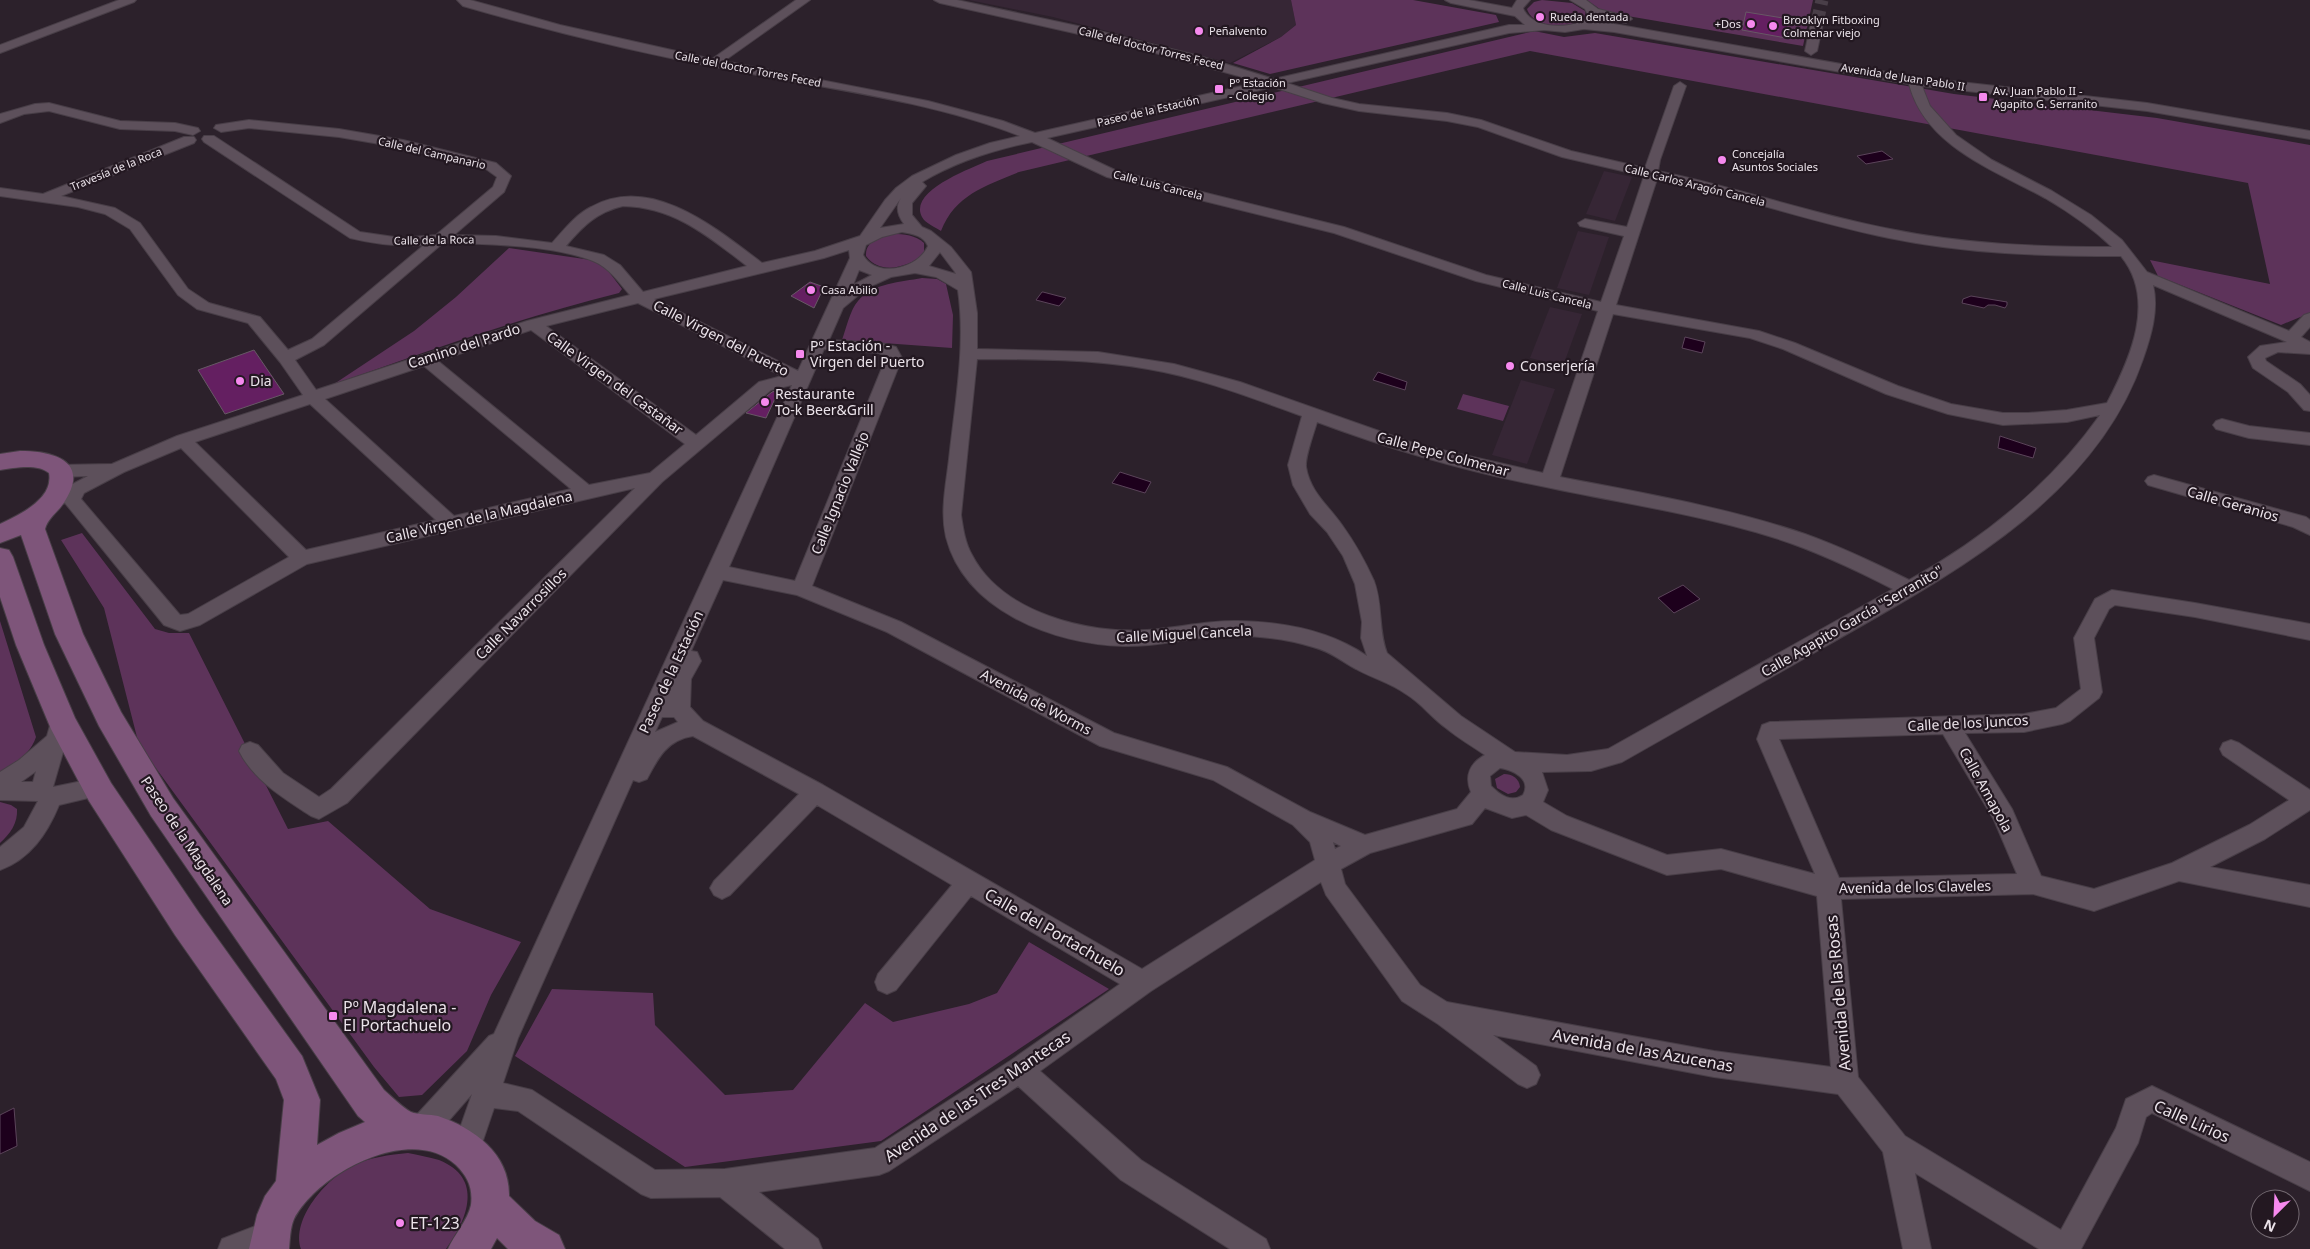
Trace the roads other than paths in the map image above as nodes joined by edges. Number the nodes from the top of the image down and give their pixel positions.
1 (110, 0) edge
2 (130, 0) edge
3 (463, 0) edge
4 (804, 0) edge
5 (940, 0) edge
6 (1451, 0) edge
7 (1524, 0) edge
8 (1578, 0) edge
9 (1595, 12) junction
10 (1520, 15) junction
11 (1817, 23) tunnel mouth
12 (1586, 26) junction
13 (1543, 27) junction
14 (1509, 29) junction
15 (0, 41) edge
16 (0, 49) edge
17 (1811, 51) junction
18 (714, 63) junction
19 (1915, 72) junction
20 (1272, 82) junction
21 (1680, 86) dead end
22 (2166, 98) junction
23 (2200, 103) dead end
24 (2171, 111) junction
25 (0, 119) edge
26 (221, 128) junction
27 (2310, 134) edge
28 (191, 135) junction
29 (1034, 136) junction
30 (209, 139) junction
31 (937, 170) junction
32 (1651, 173) junction
33 (0, 192) edge
34 (44, 198) junction
35 (1585, 223) dead end
36 (916, 230) junction
37 (1632, 233) junction
38 (866, 238) junction
39 (440, 239) junction
40 (933, 240) junction
41 (556, 248) junction
42 (2124, 252) junction
43 (819, 255) junction
44 (856, 257) junction
45 (759, 268) junction
46 (914, 268) junction
47 (890, 272) junction
48 (2144, 283) junction
49 (965, 288) junction
50 (639, 297) junction
51 (835, 308) junction
52 (1606, 308) junction
53 (2310, 318) edge
54 (533, 324) junction
55 (2290, 338) junction
56 (819, 344) junction
57 (2310, 349) edge
58 (969, 354) junction
59 (286, 358) junction
60 (426, 359) junction
61 (803, 380) junction
62 (312, 396) junction
63 (2310, 406) edge
64 (2115, 407) junction
65 (1311, 414) junction
66 (2067, 416) junction
67 (2222, 425) dead end
68 (2099, 432) junction
69 (2310, 439) edge
70 (183, 440) junction
71 (696, 443) junction
72 (0, 462) edge
73 (118, 468) junction
74 (60, 471) junction
75 (656, 478) junction
76 (2154, 481) dead end
77 (1549, 482) junction
78 (76, 490) junction
79 (586, 492) junction
80 (43, 509) junction
81 (450, 523) junction
82 (2310, 528) edge
83 (0, 534) edge
84 (0, 557) edge
85 (302, 558) junction
86 (717, 572) junction
87 (802, 589) junction
88 (1909, 590) junction
89 (2310, 632) edge
90 (1371, 638) junction
91 (683, 645) junction
92 (1342, 649) junction
93 (1414, 688) junction
94 (653, 709) junction
95 (685, 721) junction
96 (1453, 722) junction
97 (1949, 725) junction
98 (59, 730) junction
99 (1770, 731) joint
100 (2231, 749) dead end
101 (250, 751) dead end
102 (1514, 761) junction
103 (1580, 764) junction
104 (0, 784) edge
105 (1480, 786) junction
106 (98, 787) junction
107 (0, 791) edge
108 (815, 792) junction
109 (46, 794) junction
110 (1533, 797) junction
111 (1301, 818) junction
112 (603, 820) junction
113 (1364, 845) junction
114 (0, 860) edge
115 (1327, 866) junction
116 (2179, 871) junction
117 (968, 882) junction
118 (2033, 884) junction
119 (722, 888) dead end
120 (1830, 889) junction
121 (2310, 896) edge
122 (887, 982) dead end
123 (1142, 982) junction
124 (1442, 1013) junction
125 (506, 1036) junction
126 (1019, 1070) junction
127 (1527, 1074) dead end
128 (1845, 1082) junction
129 (485, 1093) junction
130 (413, 1131) junction
131 (1895, 1146) junction
132 (467, 1148) junction
133 (2310, 1177) edge
134 (725, 1183) junction
135 (294, 1188) junction
136 (490, 1204) junction
137 (270, 1242) edge
138 (232, 1249) edge
139 (468, 1249) edge
140 (545, 1249) edge
141 (808, 1249) edge
142 (1256, 1249) edge
143 (1917, 1249) edge
144 (2066, 1249) edge

1 - 15 street
2 - 16 street
3 - 18 street, Calle del doctor Torres Feced
4 - 18 street
5 - 20 street, Calle del doctor Torres Feced
6 - 10 street
7 - 10 street
8 - 9 street
9 - 12 street
9 - 17 street, Avenida de Juan Pablo II
10 - 13 street
10 - 14 street, Paseo de la Estación
11 - 17 street
12 - 13 street, Avenida de Juan Pablo II
12 - 19 street, Avenida de Juan Pablo II
13 - 14 street, Paseo de la Estación
14 - 20 street, Paseo de la Estación
17 - 19 street, Avenida de Juan Pablo II
18 - 29 street, Calle del doctor Torres Feced
19 - 22 street, Avenida de Juan Pablo II
19 - 24 street, Avenida de Juan Pablo II
19 - 42 street
20 - 29 street, Paseo de la Estación
20 - 32 street, Calle Carlos Aragón Cancela
21 - 32 street
22 - 23 street, Avenida de Juan Pablo II
22 - 24 street
24 - 27 street, Avenida de Juan Pablo II
25 - 28 street
26 - 28 street
26 - 30 street
26 - 39 street, Calle del Campanario
28 - 30 street
28 - 34 street, Travesía de la Roca
29 - 31 street, Paseo de la Estación
29 - 52 street, Calle Luis Cancela
30 - 39 street, Calle de la Roca
31 - 36 street, Paseo de la Estación
31 - 38 street, Paseo de la Estación
32 - 37 street
32 - 42 street, Calle Carlos Aragón Cancela
33 - 34 street
34 - 59 street
35 - 37 street
36 - 38 street, Camino del Pardo
36 - 40 street, Calle Miguel Cancela
37 - 52 street
38 - 43 street, Camino del Pardo
38 - 44 street, Paseo de la Estación
39 - 41 street, Calle de la Roca
39 - 59 street, Calle del Campanario
40 - 46 street
40 - 49 street, Calle Miguel Cancela
41 - 45 street
41 - 50 street, Calle de la Roca
42 - 48 street
43 - 44 street, Camino del Pardo
43 - 45 street, Camino del Pardo
44 - 47 street
44 - 51 street, Paseo de la Estación
45 - 50 street, Camino del Pardo
46 - 47 street
46 - 49 street
47 - 51 street, Paseo de la Estación
48 - 55 street
48 - 64 street, Calle Agapito García "Serranito"
49 - 58 street, Calle Miguel Cancela
50 - 54 street, Camino del Pardo
50 - 61 street, Calle Virgen del Puerto
51 - 56 street, Paseo de la Estación
52 - 66 street, Calle Luis Cancela
52 - 77 street
53 - 55 street
54 - 60 street, Camino del Pardo
54 - 71 street, Calle Virgen del Castañar
55 - 57 street
56 - 61 street, Paseo de la Estación
56 - 87 street, Calle Ignacio Vallejo
57 - 63 street
58 - 65 street, Calle Pepe Colmenar
58 - 92 street, Calle Miguel Cancela
59 - 62 street
60 - 62 street, Camino del Pardo
60 - 79 street
61 - 71 street, Calle Navarrosillos
61 - 86 street, Paseo de la Estación
62 - 70 street, Camino del Pardo
62 - 81 street
64 - 66 street, Calle Luis Cancela
64 - 68 street, Calle Agapito García "Serranito"
65 - 77 street, Calle Pepe Colmenar
65 - 90 street
66 - 68 street, Calle Luis Cancela
67 - 69 street
68 - 88 street, Calle Agapito García "Serranito"
70 - 73 street, Camino del Pardo
70 - 85 street
71 - 75 street, Calle Navarrosillos
72 - 74 main road
73 - 74 street, Camino del Pardo
73 - 78 street, Camino del Pardo
74 - 80 main road
75 - 79 street, Calle Virgen de la Magdalena
75 - 101 street, Calle Navarrosillos
76 - 82 street, Calle Geranios
77 - 88 street, Calle Pepe Colmenar
78 - 80 street, Camino del Pardo
78 - 85 street
79 - 81 street, Calle Virgen de la Magdalena
80 - 83 main road
80 - 130 main road, Paseo de la Magdalena
81 - 85 street, Calle Virgen de la Magdalena
84 - 98 main road
86 - 87 street, Avenida de Worms
86 - 91 street, Paseo de la Estación
87 - 111 street, Avenida de Worms
88 - 103 street, Calle Agapito García "Serranito"
89 - 97 street, Calle de los Juncos
90 - 92 street
90 - 93 street, Calle Miguel Cancela
91 - 94 street, Paseo de la Estación
91 - 95 street
92 - 93 street, Calle Miguel Cancela
93 - 96 street, Calle Miguel Cancela
94 - 95 street, Calle del Portachuelo
94 - 112 street, Paseo de la Estación
95 - 108 street, Calle del Portachuelo
95 - 112 street
96 - 102 street, Calle Miguel Cancela
96 - 105 street, Calle Miguel Cancela
97 - 99 street, Calle de los Juncos
97 - 118 street, Calle Amapola
98 - 104 street
98 - 106 main road
98 - 109 street
99 - 120 street, Avenida de las Rosas
100 - 116 street
102 - 103 street, Calle Agapito García "Serranito"
102 - 105 street
102 - 110 street
103 - 110 street, Calle Agapito García "Serranito"
105 - 110 street
105 - 113 street
106 - 109 street
106 - 135 main road
107 - 109 street
108 - 117 street, Calle del Portachuelo
108 - 119 street
109 - 114 street
110 - 120 street, Avenida de los Claveles
111 - 113 street
111 - 115 street, Avenida de Worms
112 - 125 street, Paseo de la Estación
113 - 115 street
115 - 123 street, Avenida de las Tres Mantecas
115 - 124 street, Avenida de las Azucenas
116 - 118 street, Avenida de los Claveles
116 - 121 street, Avenida de los Claveles
117 - 122 street
117 - 123 street, Calle del Portachuelo
118 - 120 street, Avenida de los Claveles
120 - 128 street, Avenida de las Rosas
123 - 126 street, Avenida de las Tres Mantecas
124 - 127 street, Avenida de las Azucenas
124 - 128 street, Avenida de las Azucenas
125 - 129 street, Paseo de la Estación
125 - 130 street, Paseo de la Estación
126 - 134 street, Avenida de las Tres Mantecas
126 - 142 street
128 - 131 street, Avenida de las Rosas
129 - 132 street, Paseo de la Estación
129 - 134 street, Avenida de las Tres Mantecas
130 - 132 main road
130 - 135 main road
131 - 143 street, Avenida de las Rosas
131 - 144 street
132 - 136 main road
133 - 144 street, Calle Lirios
134 - 141 street
135 - 137 main road
136 - 139 main road
136 - 140 main road
137 - 138 street

